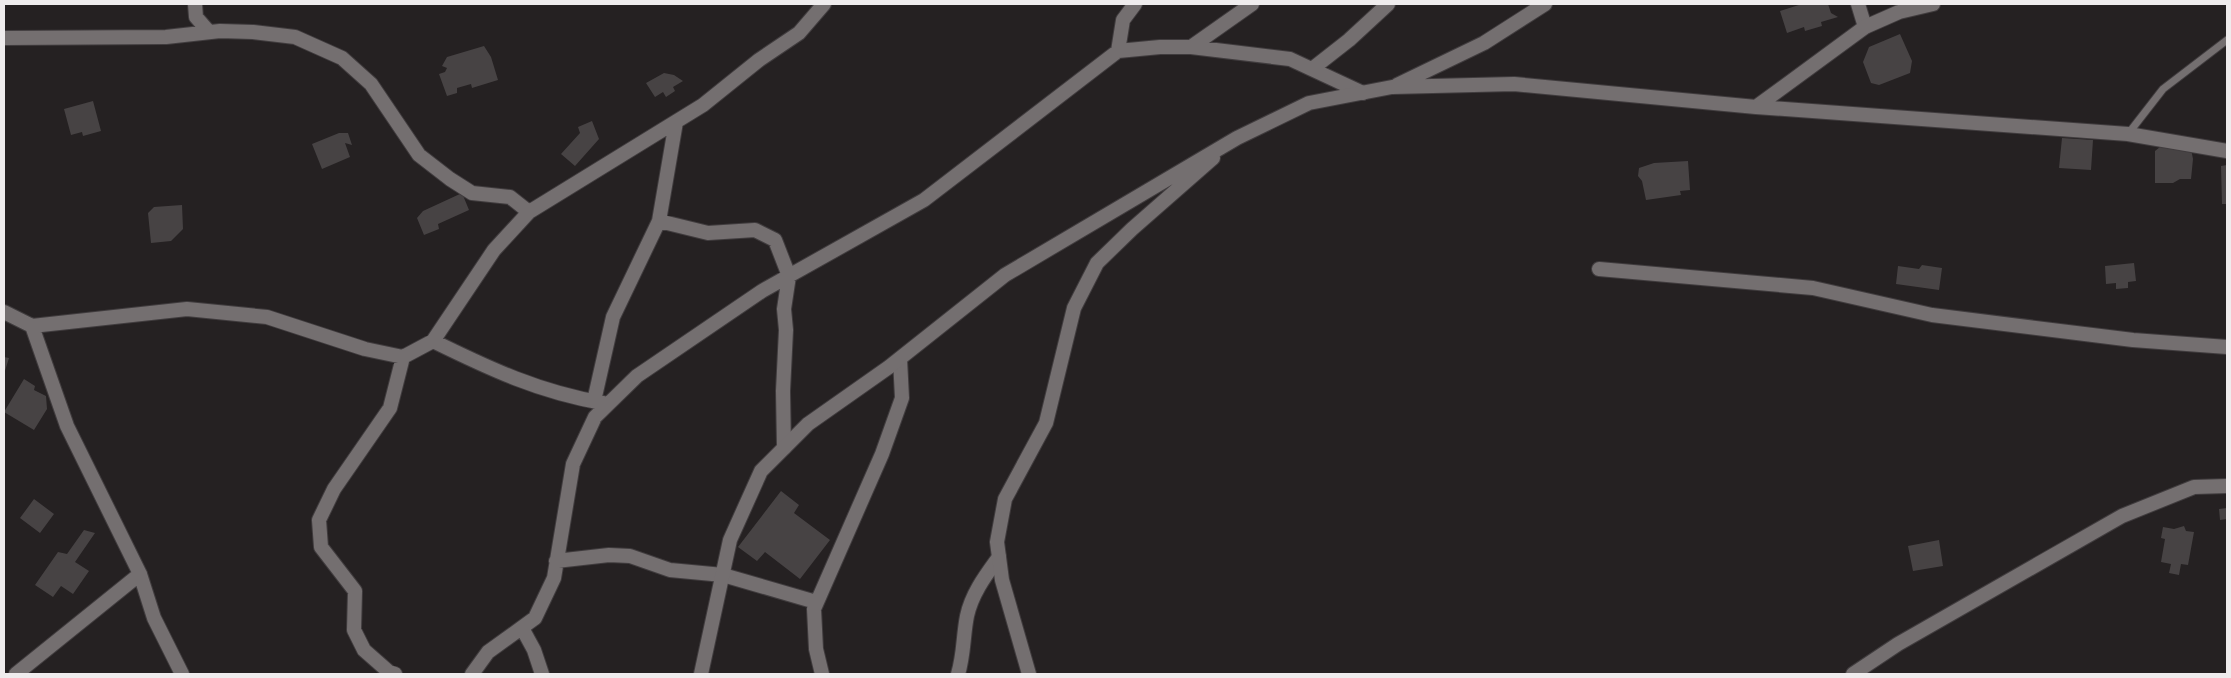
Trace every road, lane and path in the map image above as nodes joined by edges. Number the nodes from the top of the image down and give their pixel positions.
1 (195, 4) edge
2 (824, 4) edge
3 (1135, 4) edge
4 (1252, 4) edge
5 (1388, 4) edge
6 (1545, 4) edge
7 (1858, 4) edge
8 (1933, 4) edge
9 (1865, 27) junction
10 (209, 32) junction
11 (4, 38) edge
12 (2227, 40) edge
13 (1192, 47) junction
14 (1118, 51) junction
15 (1312, 69) junction
16 (1392, 87) junction
17 (1363, 93) junction
18 (1756, 107) junction
19 (676, 122) junction
20 (2128, 134) junction
21 (1237, 138) junction
22 (2227, 151) edge
23 (529, 212) junction
24 (658, 222) junction
25 (1599, 269) dead end
26 (789, 276) junction
27 (4, 312) edge
28 (32, 326) junction
29 (432, 341) junction
30 (2227, 347) edge
31 (404, 357) junction
32 (900, 359) junction
33 (594, 401) junction
34 (608, 404) junction
35 (784, 448) junction
36 (2227, 486) edge
37 (999, 557) junction
38 (556, 561) junction
39 (140, 574) junction
40 (723, 575) junction
41 (816, 602) junction
42 (522, 628) junction
43 (16, 674) edge
44 (182, 674) edge
45 (395, 674) edge
46 (472, 674) edge
47 (542, 674) edge
48 (702, 674) edge
49 (822, 674) edge
50 (958, 674) edge
51 (1029, 674) edge
52 (1853, 674) edge

1 - 10 street
2 - 19 street
3 - 14 street
4 - 13 street
5 - 15 street
6 - 16 street
7 - 9 street
8 - 9 street
9 - 18 street
10 - 11 street
10 - 23 street
12 - 20 lane
13 - 14 street
13 - 15 street
14 - 26 street
15 - 17 street
16 - 17 street
16 - 18 street
17 - 21 street
18 - 20 street
19 - 23 street
19 - 24 street
20 - 22 street
21 - 32 street
21 - 37 street
23 - 29 street
24 - 26 street
24 - 33 street
25 - 30 street
26 - 34 street
26 - 35 street
27 - 28 street
28 - 31 street
28 - 39 street
29 - 31 street
29 - 33 street
31 - 45 street
32 - 35 street
32 - 41 street
33 - 34 street
34 - 38 street
35 - 40 street
36 - 52 street
37 - 50 street
37 - 51 street
38 - 40 street
38 - 42 street
39 - 43 street
39 - 44 street
40 - 41 street
40 - 48 street
41 - 49 street
42 - 46 street
42 - 47 street

